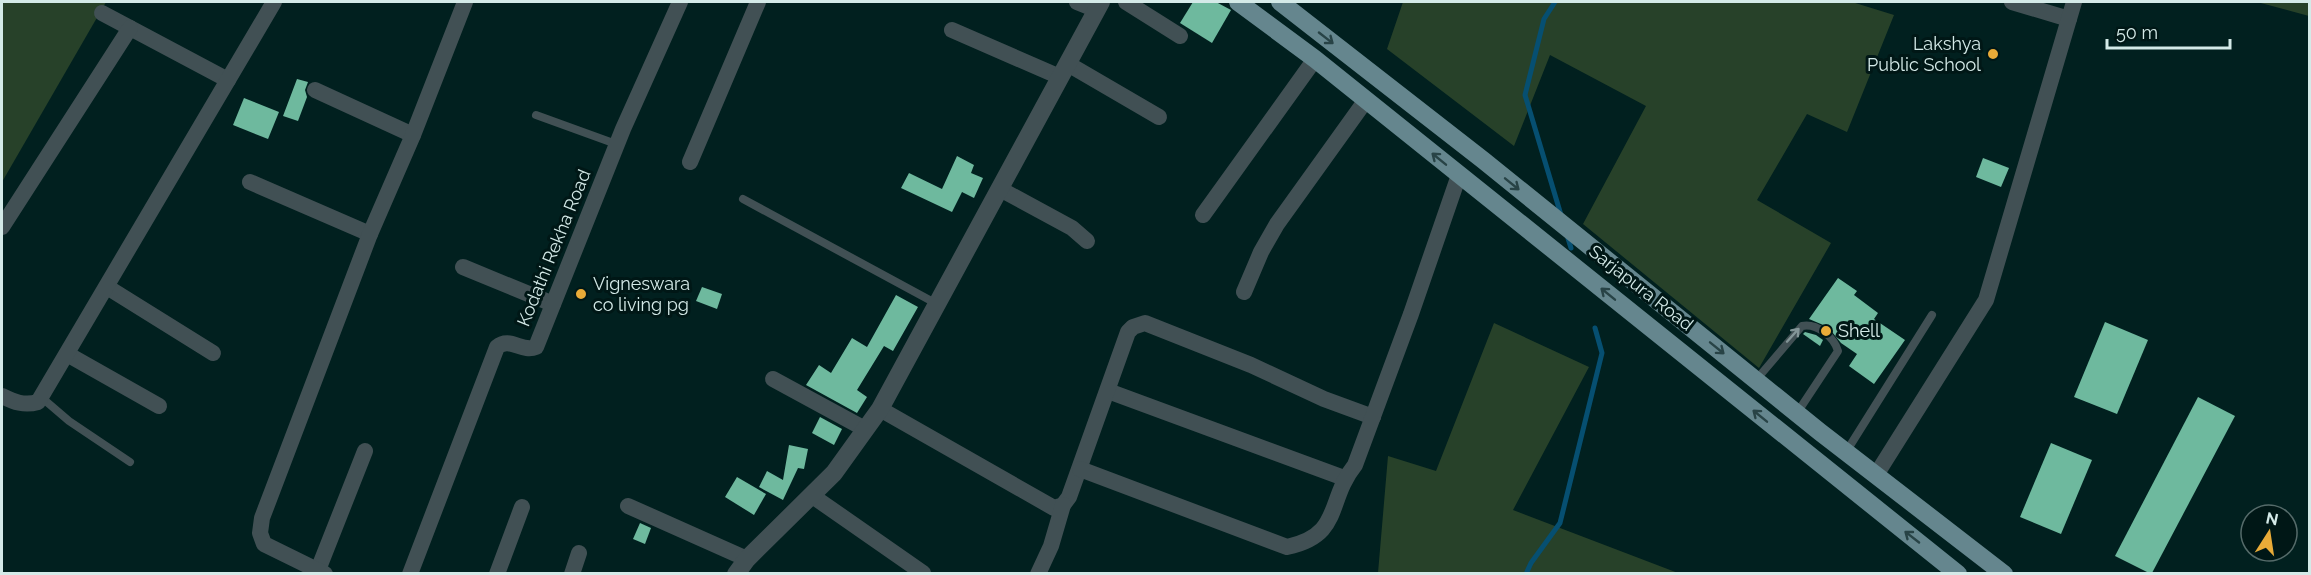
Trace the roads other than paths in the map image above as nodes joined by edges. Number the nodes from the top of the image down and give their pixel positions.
1 (274, 2) edge
2 (465, 2) edge
3 (680, 2) edge
4 (759, 2) edge
5 (1077, 2) edge
6 (1126, 2) edge
7 (1238, 2) edge
8 (1280, 2) edge
9 (2012, 2) edge
10 (2074, 2) edge
11 (1099, 6) edge
12 (102, 13) dead end
13 (2068, 19) junction
14 (130, 28) junction
15 (952, 30) dead end
16 (1180, 36) dead end
17 (1315, 59) junction
18 (1064, 71) junction
19 (228, 80) junction
20 (315, 90) dead end
21 (1366, 100) junction
22 (536, 115) dead end
23 (1159, 117) dead end
24 (413, 135) junction
25 (616, 144) junction
26 (690, 162) dead end
27 (1460, 175) junction
28 (250, 182) dead end
29 (1000, 189) junction
30 (743, 199) dead end
31 (1203, 215) dead end
32 (2, 227) edge
33 (370, 234) junction
34 (1087, 241) dead end
35 (463, 267) dead end
36 (107, 287) junction
37 (1244, 292) dead end
38 (553, 304) junction
39 (937, 304) junction
40 (1932, 315) dead end
41 (213, 353) dead end
42 (67, 354) junction
43 (773, 379) dead end
44 (1756, 380) junction
45 (1108, 391) junction
46 (2, 396) edge
47 (41, 398) junction
48 (159, 406) dead end
49 (880, 410) junction
50 (1797, 413) junction
51 (1373, 417) junction
52 (865, 429) junction
53 (365, 451) dead end
54 (1846, 452) junction
55 (130, 462) dead end
56 (1080, 470) junction
57 (1876, 475) junction
58 (1344, 478) junction
59 (811, 495) junction
60 (1063, 505) junction
61 (628, 506) dead end
62 (522, 507) dead end
63 (1952, 533) junction
64 (579, 553) dead end
65 (1934, 554) junction
66 (747, 559) junction
67 (322, 572) edge
68 (410, 573) edge
69 (498, 573) edge
70 (572, 573) edge
71 (736, 573) edge
72 (923, 573) edge
73 (1038, 573) edge
74 (1958, 573) edge
75 (2004, 573) edge

1 - 19 street
2 - 24 street
3 - 25 street, Kodathi Rekha Road
4 - 26 street
5 - 11 street
6 - 16 street
7 - 17 main road, Sarjapura Road
8 -> 44 main road, Sarjapura Road
9 - 13 street
10 - 13 street
11 - 18 street
12 - 14 street
13 - 57 street
14 - 19 street
14 - 32 street
15 - 18 street
17 - 21 main road, Sarjapura Road
17 - 31 street
18 - 23 street
18 - 29 street
19 - 36 street
20 - 24 street
27 -> 21 main road, Sarjapura Road
21 - 37 street
22 - 25 lane
24 - 33 street
25 - 38 street, Kodathi Rekha Road
27 - 51 street
65 -> 27 main road, Sarjapura Road
28 - 33 street
29 - 34 street
29 - 39 street
30 - 39 lane
33 - 67 street
35 - 38 street
36 - 41 street
36 - 42 street
38 - 68 street, Kodathi Rekha Road
39 - 49 street
40 - 54 lane
42 - 47 street
42 - 48 street
43 - 52 street
44 - 50 main road, Sarjapura Road
44 -> 50 lane
45 - 51 street
45 - 56 street
45 - 58 street
46 - 47 street
47 - 55 lane
49 - 52 street
49 - 60 street
50 - 54 main road, Sarjapura Road
51 - 58 street
52 - 59 street
53 - 67 street
54 - 57 main road, Sarjapura Road
56 - 58 street
56 - 60 street
57 - 63 main road, Sarjapura Road
59 - 66 street
59 - 72 street
60 - 73 street
61 - 66 street
62 - 69 street
63 - 65 main road
63 - 75 main road, Sarjapura Road
64 - 70 street
65 - 74 main road, Sarjapura Road
66 - 71 street

